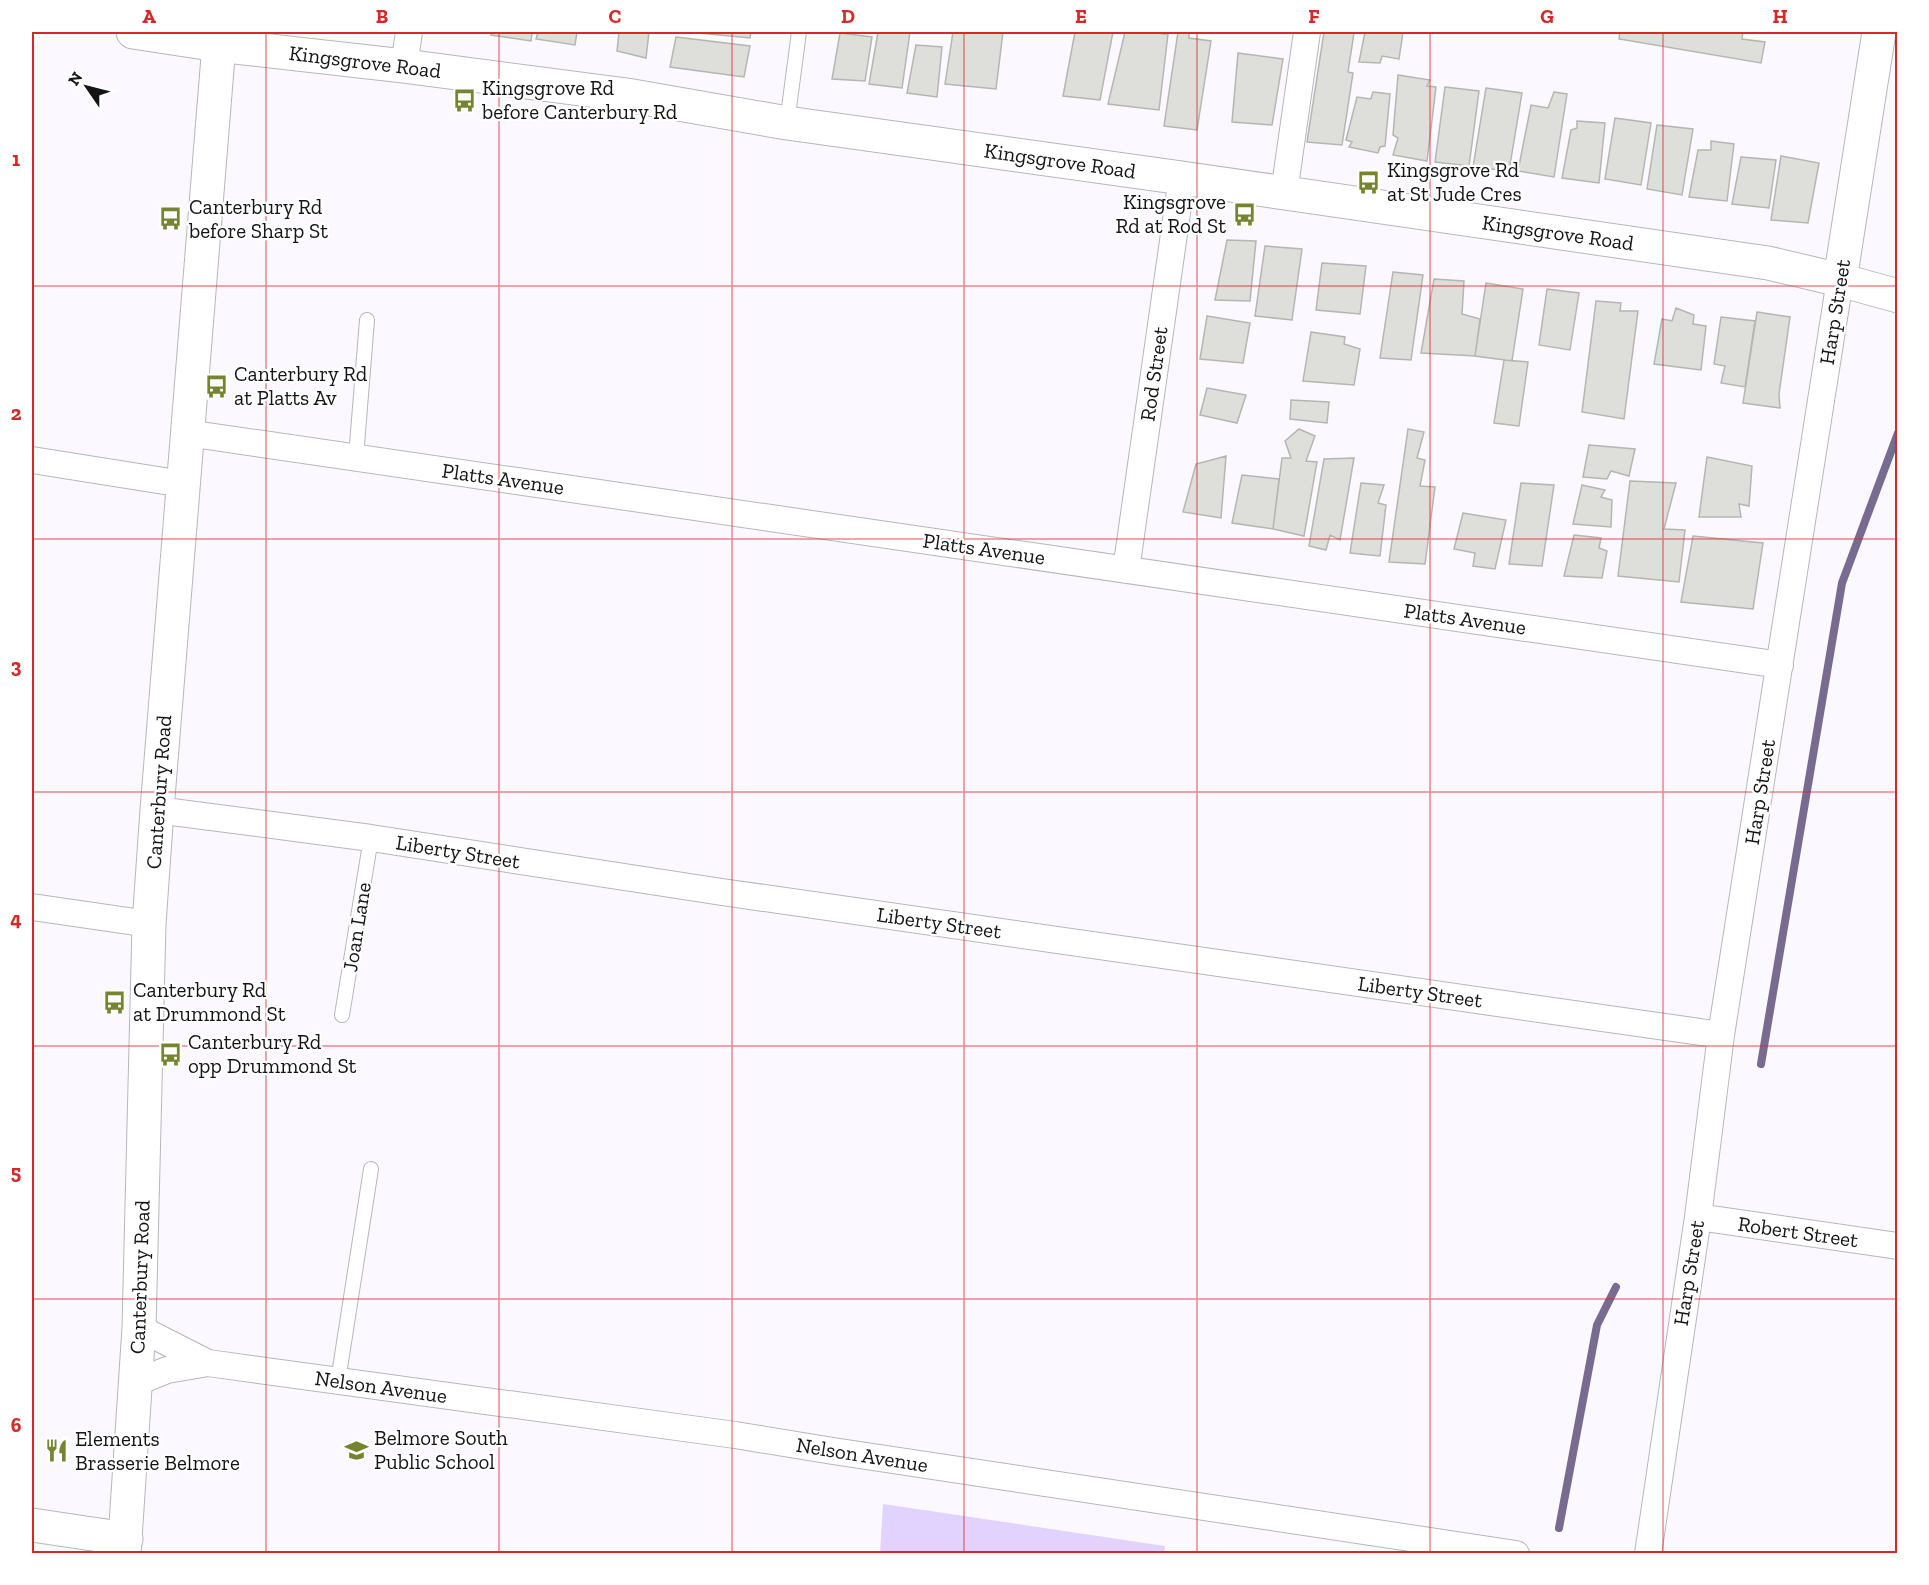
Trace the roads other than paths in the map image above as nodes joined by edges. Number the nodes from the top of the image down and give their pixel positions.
1 (133, 32) edge
2 (410, 32) edge
3 (799, 32) edge
4 (1307, 32) edge
5 (1879, 32) edge
6 (219, 38) edge
7 (404, 66) junction
8 (787, 123) junction
9 (1182, 178) junction
10 (1284, 193) junction
11 (1840, 280) junction
12 (1898, 296) edge
13 (367, 320) dead end
14 (187, 433) junction
15 (356, 457) junction
16 (32, 460) edge
17 (183, 484) junction
18 (1125, 570) junction
19 (1780, 664) junction
20 (157, 810) junction
21 (371, 838) junction
22 (32, 907) edge
23 (149, 924) junction
24 (342, 1015) dead end
25 (1721, 1035) junction
26 (371, 1169) dead end
27 (1698, 1217) junction
28 (1898, 1246) edge
29 (139, 1328) junction
30 (208, 1363) junction
31 (338, 1381) junction
32 (135, 1383) junction
33 (32, 1525) edge
34 (125, 1546) edge
35 (1516, 1554) edge
36 (1648, 1554) edge

1 - 6 main road, Kingsgrove Road
2 - 7 street
3 - 8 lane
4 - 10 street
5 - 11 main road, Harp Street
6 - 7 main road, Kingsgrove Road
6 - 14 main road, Canterbury Road
7 - 8 main road, Kingsgrove Road
8 - 9 main road, Kingsgrove Road
9 - 10 main road, Kingsgrove Road
9 - 18 street, Rod Street
10 - 11 main road, Kingsgrove Road
11 - 12 main road, Kingsgrove Road
11 - 19 street, Harp Street
13 - 15 lane
14 - 15 street, Platts Avenue
14 - 17 main road, Canterbury Road
15 - 18 street, Platts Avenue
16 - 17 street
17 - 20 main road, Canterbury Road
18 - 19 street, Platts Avenue
19 - 25 street, Harp Street
20 - 21 street, Liberty Street
20 - 23 main road, Canterbury Road
21 - 24 lane, Joan Lane
21 - 25 street, Liberty Street
22 - 23 street
23 - 29 main road, Canterbury Road
25 - 27 street, Harp Street
26 - 31 lane
27 - 28 street, Robert Street
27 - 36 street, Harp Street
29 - 30 street, Nelson Avenue
29 - 32 main road, Canterbury Road
30 - 31 street, Nelson Avenue
30 - 32 street, Nelson Avenue
31 - 35 street, Nelson Avenue
32 - 34 main road, Canterbury Road
33 - 34 main road

